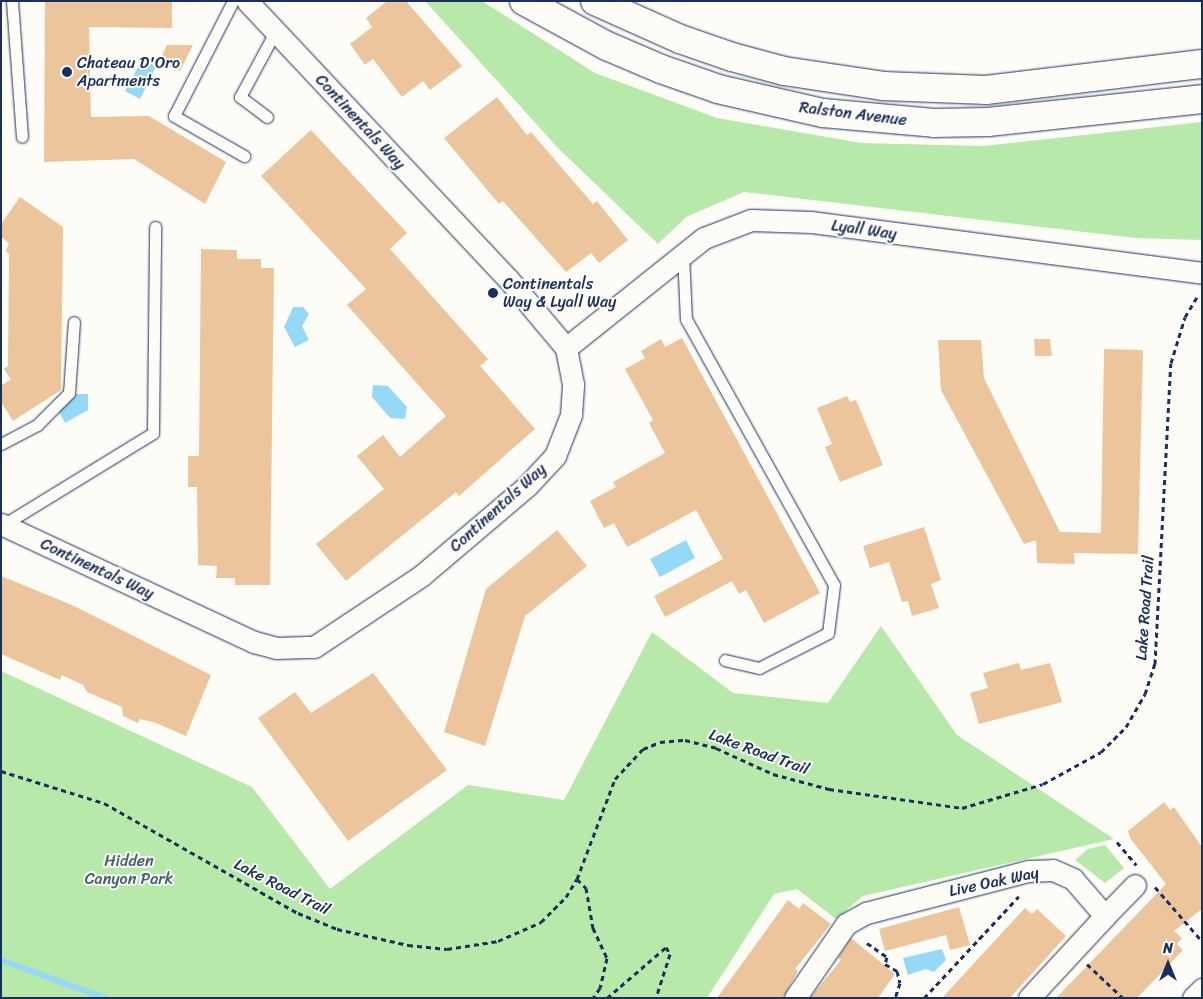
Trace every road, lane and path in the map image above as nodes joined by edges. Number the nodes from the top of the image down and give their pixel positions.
1 (12, 1) edge
2 (233, 1) edge
3 (246, 1) edge
4 (524, 1) edge
5 (595, 1) edge
6 (275, 32) junction
7 (1202, 64) edge
8 (1202, 98) edge
9 (268, 117) dead end
10 (22, 137) dead end
11 (244, 156) dead end
12 (155, 227) dead end
13 (683, 254) junction
14 (1202, 273) edge
15 (1198, 295) dead end
16 (74, 322) dead end
17 (566, 348) junction
18 (1, 444) edge
19 (2, 524) edge
20 (725, 660) dead end
21 (1, 771) edge
22 (1117, 842) dead end
23 (577, 879) junction
24 (1143, 880) junction
25 (1025, 889) dead end
26 (1105, 916) junction
27 (1202, 941) edge
28 (867, 943) dead end
29 (1083, 960) dead end
30 (1202, 989) edge
31 (593, 998) edge
32 (607, 998) edge
33 (656, 998) edge
34 (796, 998) edge
35 (896, 998) edge
36 (924, 998) edge
37 (1029, 998) edge
38 (1123, 998) edge
39 (1193, 998) edge

1 - 10 lane
2 - 11 lane
3 - 6 street, Continentals Way
4 - 8 main road, Ralston Avenue
5 - 7 main road, Ralston Avenue
6 - 9 lane
6 - 17 street, Continentals Way
12 - 19 lane
13 - 14 street, Lyall Way
13 - 17 street, Lyall Way
13 - 20 lane
15 - 23 path, Lake Road Trail
16 - 18 lane
17 - 19 street, Continentals Way
21 - 23 path, Lake Road Trail
22 - 24 path
23 - 31 path
24 - 26 street
24 - 27 path
25 - 36 path
26 - 34 street, Live Oak Way
26 - 37 street
28 - 35 path
29 - 38 path
30 - 39 street
32 - 33 path

